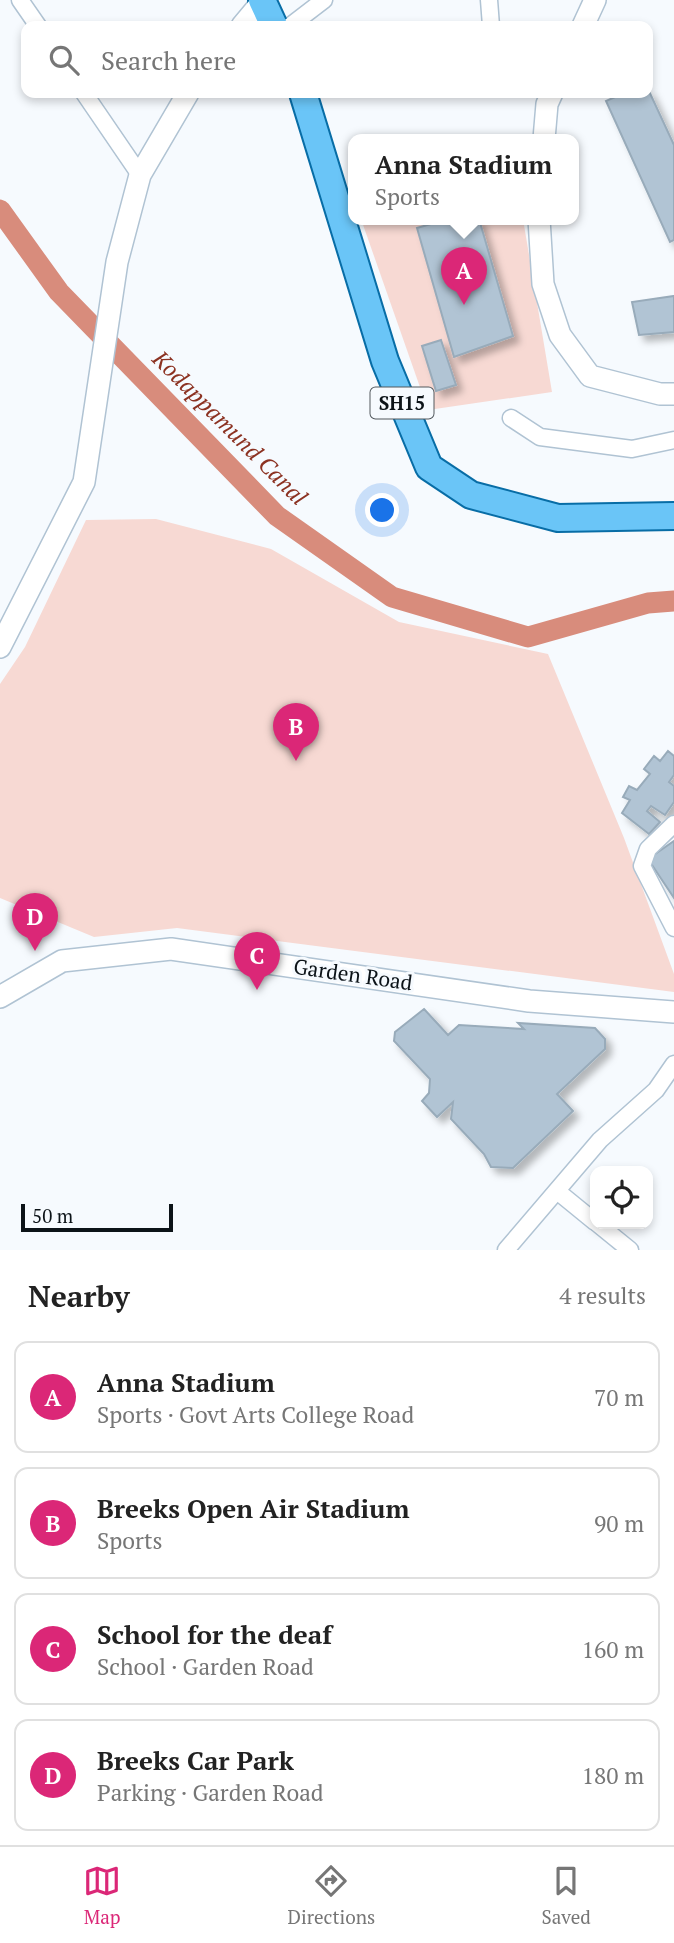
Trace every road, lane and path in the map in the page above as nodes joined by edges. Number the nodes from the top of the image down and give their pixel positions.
1 (20, 0) edge
2 (324, 0) edge
3 (489, 0) edge
4 (595, 0) edge
5 (262, 1) edge
6 (35, 21) edge
7 (246, 21) edge
8 (284, 21) edge
9 (295, 21) edge
10 (491, 21) edge
11 (585, 21) edge
12 (87, 98) edge
13 (185, 98) edge
14 (305, 98) edge
15 (545, 98) edge
16 (544, 134) edge
17 (141, 175) junction
18 (539, 225) edge
19 (674, 394) edge
20 (511, 418) dead end
21 (674, 440) edge
22 (674, 516) edge
23 (0, 647) edge
24 (674, 824) edge
25 (674, 929) edge
26 (0, 997) edge
27 (674, 1012) edge
28 (674, 1064) edge
29 (557, 1191) junction
30 (590, 1218) edge
31 (604, 1229) edge
32 (506, 1250) edge
33 (630, 1250) edge

1 - 6 street
2 - 9 street
3 - 10 street
4 - 11 street
5 - 7 street
5 - 8 main road
12 - 17 street
13 - 17 street
14 - 22 main road, SH15
15 - 16 street
17 - 23 street
18 - 19 street
20 - 21 street
24 - 25 street
26 - 27 street, Garden Road
28 - 29 street
29 - 30 street
29 - 32 street
31 - 33 street

